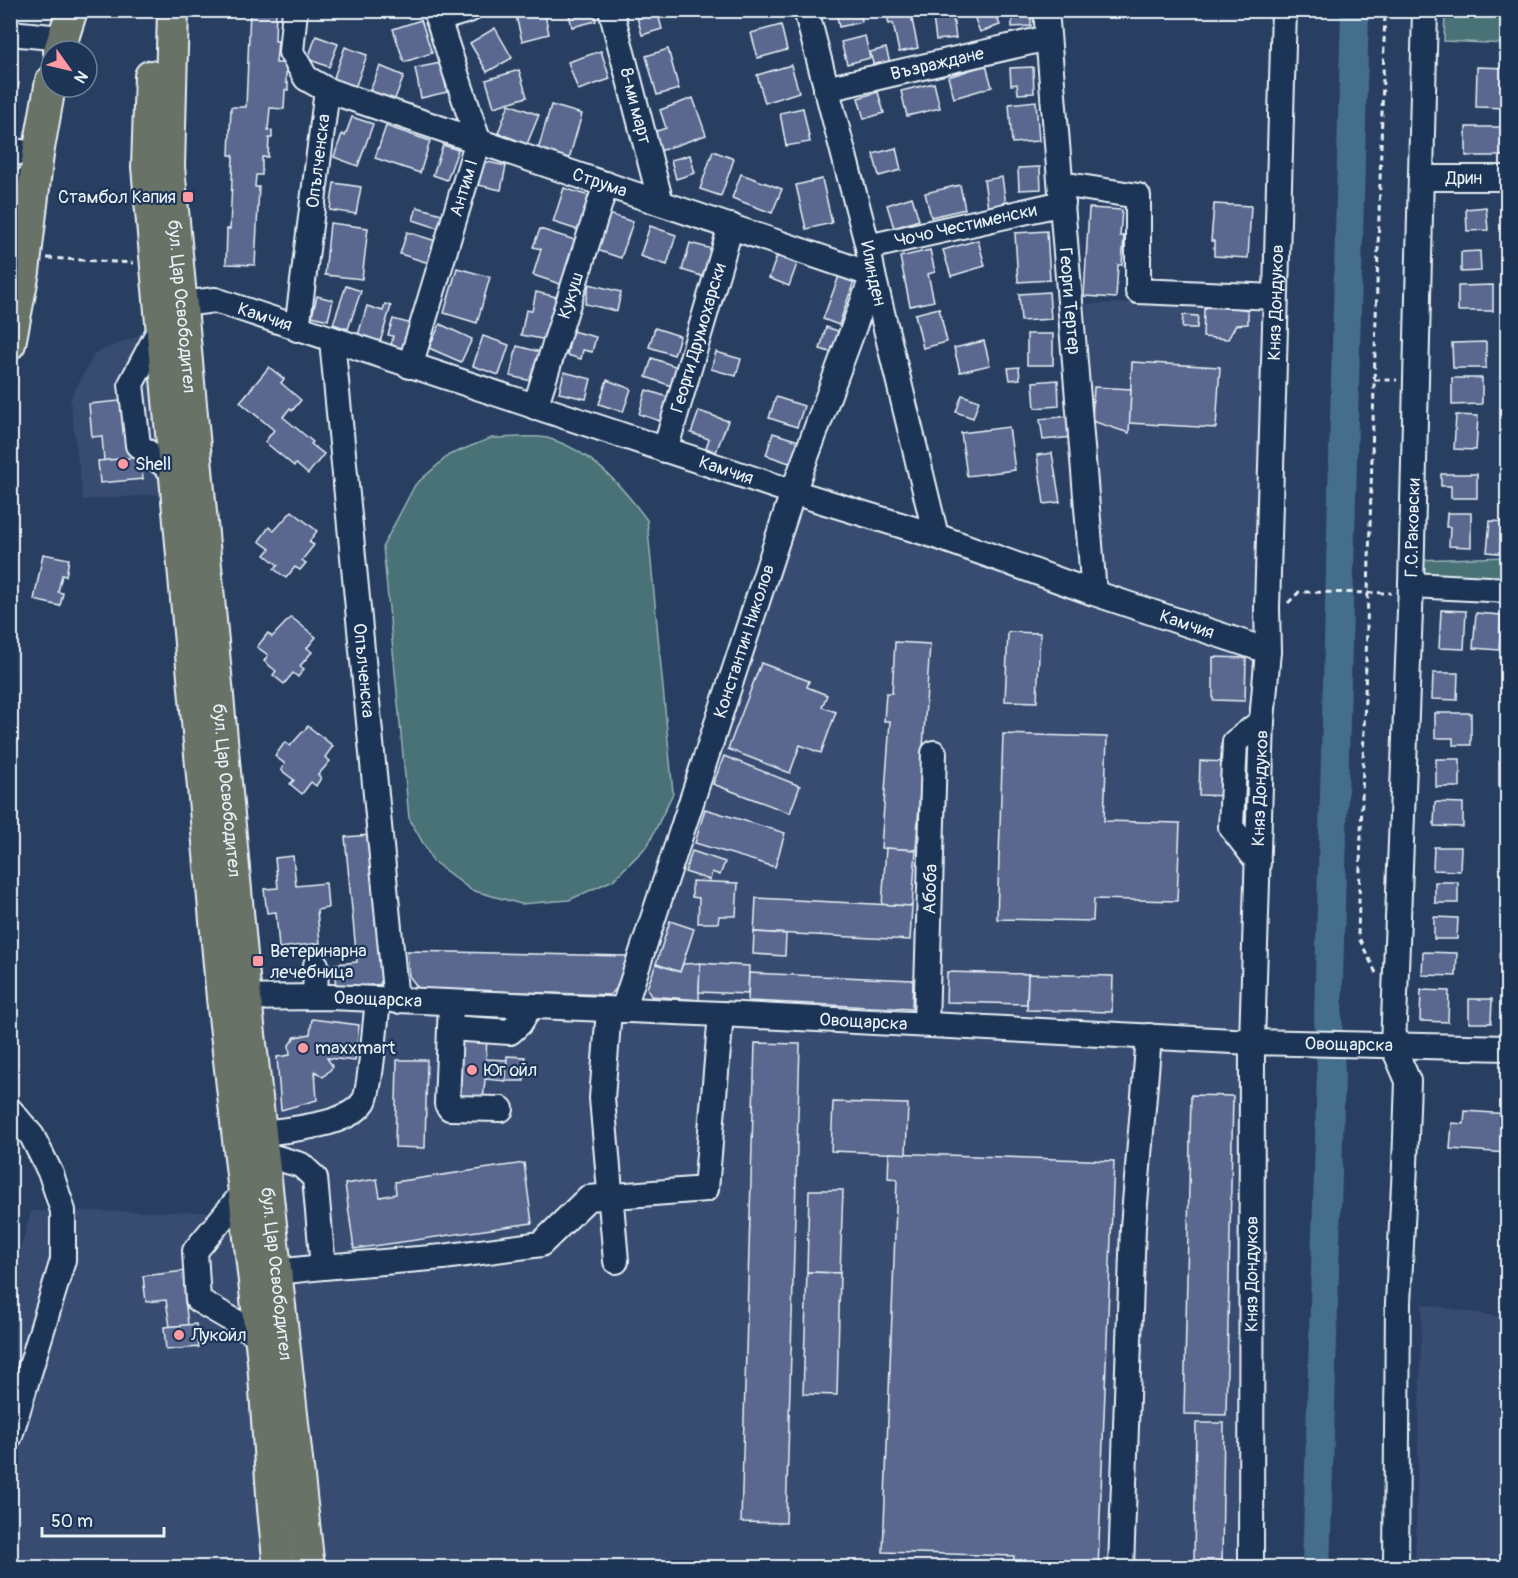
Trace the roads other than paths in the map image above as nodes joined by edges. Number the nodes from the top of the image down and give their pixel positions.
1 (152, 10) edge
2 (173, 10) edge
3 (295, 10) edge
4 (469, 10) edge
5 (611, 10) edge
6 (806, 10) edge
7 (1046, 10) edge
8 (1284, 10) edge
9 (1425, 10) edge
10 (437, 15) edge
11 (10, 33) edge
12 (64, 33) edge
13 (1048, 38) junction
14 (826, 89) junction
15 (327, 90) junction
16 (46, 99) edge
17 (478, 140) junction
18 (28, 159) edge
19 (1422, 177) junction
20 (1508, 178) edge
21 (606, 184) junction
22 (1062, 194) junction
23 (661, 202) junction
24 (10, 204) edge
25 (731, 226) junction
26 (868, 247) junction
27 (873, 275) junction
28 (1275, 297) junction
29 (172, 314) junction
30 (297, 328) junction
31 (332, 340) junction
32 (10, 344) edge
33 (410, 366) junction
34 (536, 407) junction
35 (665, 450) junction
36 (793, 492) junction
37 (936, 536) junction
38 (1411, 589) junction
39 (1508, 590) edge
40 (1094, 593) junction
41 (1268, 651) junction
42 (934, 753) dead end
43 (316, 965) dead end
44 (315, 997) junction
45 (234, 998) junction
46 (387, 1000) junction
47 (451, 1003) junction
48 (530, 1007) junction
49 (616, 1010) junction
50 (721, 1014) junction
51 (926, 1024) junction
52 (450, 1028) junction
53 (1149, 1036) junction
54 (1262, 1042) junction
55 (1382, 1045) junction
56 (1508, 1048) edge
57 (501, 1109) dead end
58 (10, 1110) edge
59 (262, 1144) junction
60 (244, 1192) junction
61 (612, 1196) junction
62 (616, 1261) dead end
63 (323, 1267) junction
64 (276, 1272) junction
65 (260, 1336) junction
66 (10, 1436) edge
67 (273, 1509) junction
68 (265, 1568) edge
69 (279, 1568) edge
70 (309, 1568) edge
71 (1121, 1568) edge
72 (1251, 1568) edge
73 (1396, 1568) edge

1 - 29 main road, бул. Цар Освободител
2 - 29 main road, бул. Цар Освободител
3 - 15 street, Опълченска
4 - 10 street
5 - 23 street, 8-ми март
6 - 14 street, Илинден
7 - 13 street, Георги Тертер
8 - 28 street, Княз Дондуков
9 - 19 street, Г.С.Раковски
10 - 17 street, Антим I
11 - 12 street
13 - 14 street, Възраждане
13 - 22 street, Георги Тертер
14 - 26 street, Илинден
15 - 17 street, Струма
15 - 30 street, Опълченска
16 - 18 main road
17 - 21 street, Струма
17 - 33 street, Антим I
18 - 24 street
18 - 32 main road
19 - 20 street, Дрин
19 - 38 street, Г.С.Раковски
21 - 23 street, Струма
21 - 34 street, Кукуш
22 - 26 street, Чочо Честименски
22 - 28 street
22 - 40 street, Георги Тертер
23 - 25 street, Струма
25 - 27 street, Струма
25 - 35 street, Георги Друмохарски
26 - 27 street, Илинден
27 - 36 street, Константин Николов
27 - 37 street, Илинден
28 - 41 street, Княз Дондуков
29 - 30 street, Камчия
29 - 45 main road, бул. Цар Освободител
29 - 45 main road, бул. Цар Освободител
30 - 31 street, Камчия
31 - 33 street, Камчия
31 - 46 street, Опълченска
33 - 34 street, Камчия
34 - 35 street, Камчия
35 - 36 street, Камчия
36 - 37 street, Камчия
36 - 49 street, Константин Николов
37 - 40 street, Камчия
38 - 39 street
38 - 55 street, Г.С.Раковски
40 - 41 street, Камчия
41 - 54 street, Княз Дондуков
42 - 51 street, Абоба
43 - 44 street
44 - 45 street, Овощарска
44 - 46 street, Овощарска
45 - 59 main road, бул. Цар Освободител
45 - 60 main road, бул. Цар Освободител
46 - 47 street, Овощарска
46 - 59 street, Опълченска
47 - 48 street, Овощарска
47 - 52 street
48 - 49 street, Овощарска
48 - 52 street
49 - 50 street, Овощарска
49 - 61 street, Константин Николов
50 - 51 street, Овощарска
50 - 61 street
51 - 53 street, Овощарска
52 - 57 street
53 - 54 street, Овощарска
53 - 71 street
54 - 55 street, Овощарска
54 - 72 street, Княз Дондуков
55 - 56 street, Овощарска
55 - 73 street
58 - 66 street
59 - 63 street
59 - 64 main road, бул. Цар Освободител
60 - 65 main road, бул. Цар Освободител
60 - 65 street
61 - 62 street, Константин Николов
61 - 63 street
63 - 64 street
64 - 70 main road, бул. Цар Освободител
65 - 67 main road, бул. Цар Освободител
67 - 68 street
67 - 69 main road, бул. Цар Освободител

